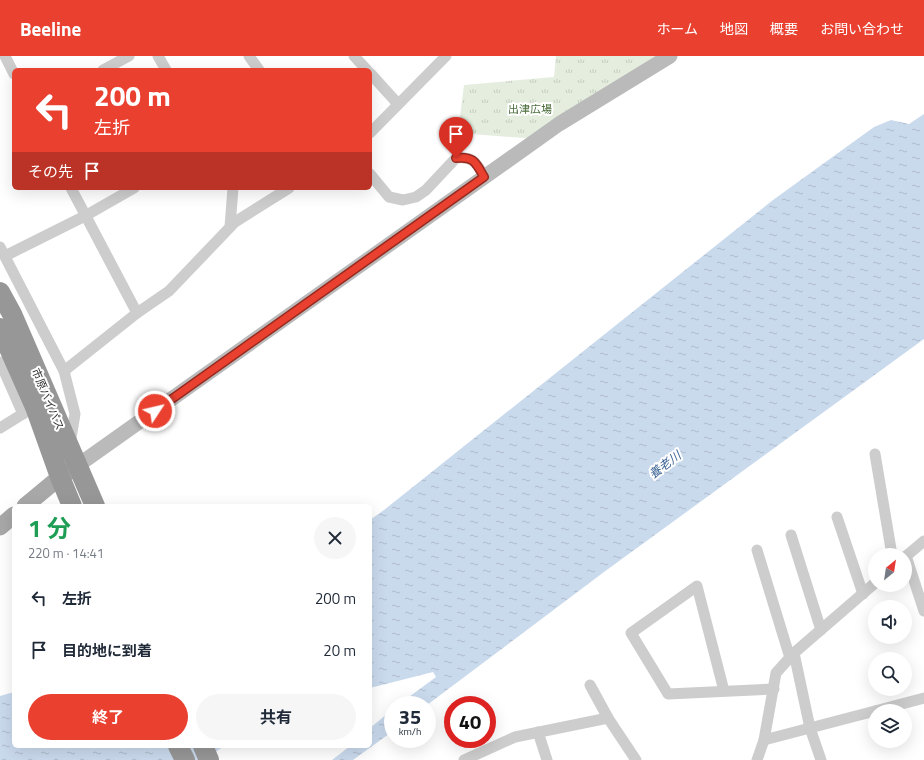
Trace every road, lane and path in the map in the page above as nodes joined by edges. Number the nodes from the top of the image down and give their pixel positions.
1 (5, 56) edge
2 (128, 56) edge
3 (158, 56) edge
4 (249, 56) edge
5 (354, 56) edge
6 (446, 56) edge
7 (670, 56) edge
8 (107, 68) edge
9 (165, 68) edge
10 (258, 68) edge
11 (365, 68) edge
12 (12, 70) edge
13 (372, 75) edge
14 (398, 104) junction
15 (372, 131) edge
16 (372, 176) edge
17 (484, 177) junction
18 (72, 190) edge
19 (130, 190) edge
20 (233, 190) edge
21 (286, 190) edge
22 (85, 216) junction
23 (230, 227) junction
24 (2, 252) edge
25 (0, 292) edge
26 (137, 313) junction
27 (0, 328) edge
28 (0, 362) edge
29 (64, 371) junction
30 (35, 406) junction
31 (0, 428) edge
32 (875, 454) dead end
33 (73, 457) junction
34 (60, 477) junction
35 (27, 504) edge
36 (71, 504) edge
37 (94, 504) edge
38 (12, 517) edge
39 (837, 517) dead end
40 (0, 527) edge
41 (791, 535) dead end
42 (924, 541) edge
43 (891, 548) edge
44 (757, 550) dead end
45 (912, 551) edge
46 (912, 576) edge
47 (868, 589) edge
48 (863, 594) junction
49 (924, 608) edge
50 (822, 630) junction
51 (792, 656) junction
52 (590, 685) dead end
53 (774, 688) junction
54 (724, 691) junction
55 (924, 698) edge
56 (901, 704) edge
57 (868, 713) edge
58 (608, 718) junction
59 (810, 728) junction
60 (538, 732) junction
61 (764, 740) junction
62 (179, 748) edge
63 (204, 748) edge
64 (185, 760) edge
65 (209, 760) edge
66 (464, 760) edge
67 (547, 760) edge
68 (636, 760) edge
69 (757, 760) edge
70 (821, 760) edge

1 - 12 street
2 - 8 street
3 - 9 street
4 - 10 street
5 - 11 street
6 - 14 street
7 - 17 street
13 - 14 street
14 - 15 street
16 - 17 street
17 - 33 street
18 - 22 street
19 - 22 street
20 - 23 street
21 - 23 street
22 - 24 street
22 - 26 street
23 - 26 street
24 - 29 street
25 - 30 highway, 市原バイパス
26 - 29 street
27 - 30 highway, 市原バイパス
28 - 30 street
29 - 33 street
30 - 31 street
30 - 33 highway, 市原バイパス
30 - 34 highway, 市原バイパス
32 - 43 street
33 - 34 main road
33 - 37 highway, 市原バイパス
34 - 35 main road
34 - 36 highway, 市原バイパス
38 - 40 main road
39 - 48 street
41 - 50 street
42 - 45 street
44 - 51 street
46 - 49 street
47 - 48 street
48 - 50 street
50 - 51 street
51 - 53 street
51 - 59 street
52 - 58 street
53 - 54 street
53 - 61 street
54 - 54 street
55 - 56 street
57 - 59 street
58 - 60 street
58 - 68 street
59 - 61 street
59 - 70 street
60 - 66 street
60 - 67 street
61 - 69 street
62 - 64 highway
63 - 65 highway

